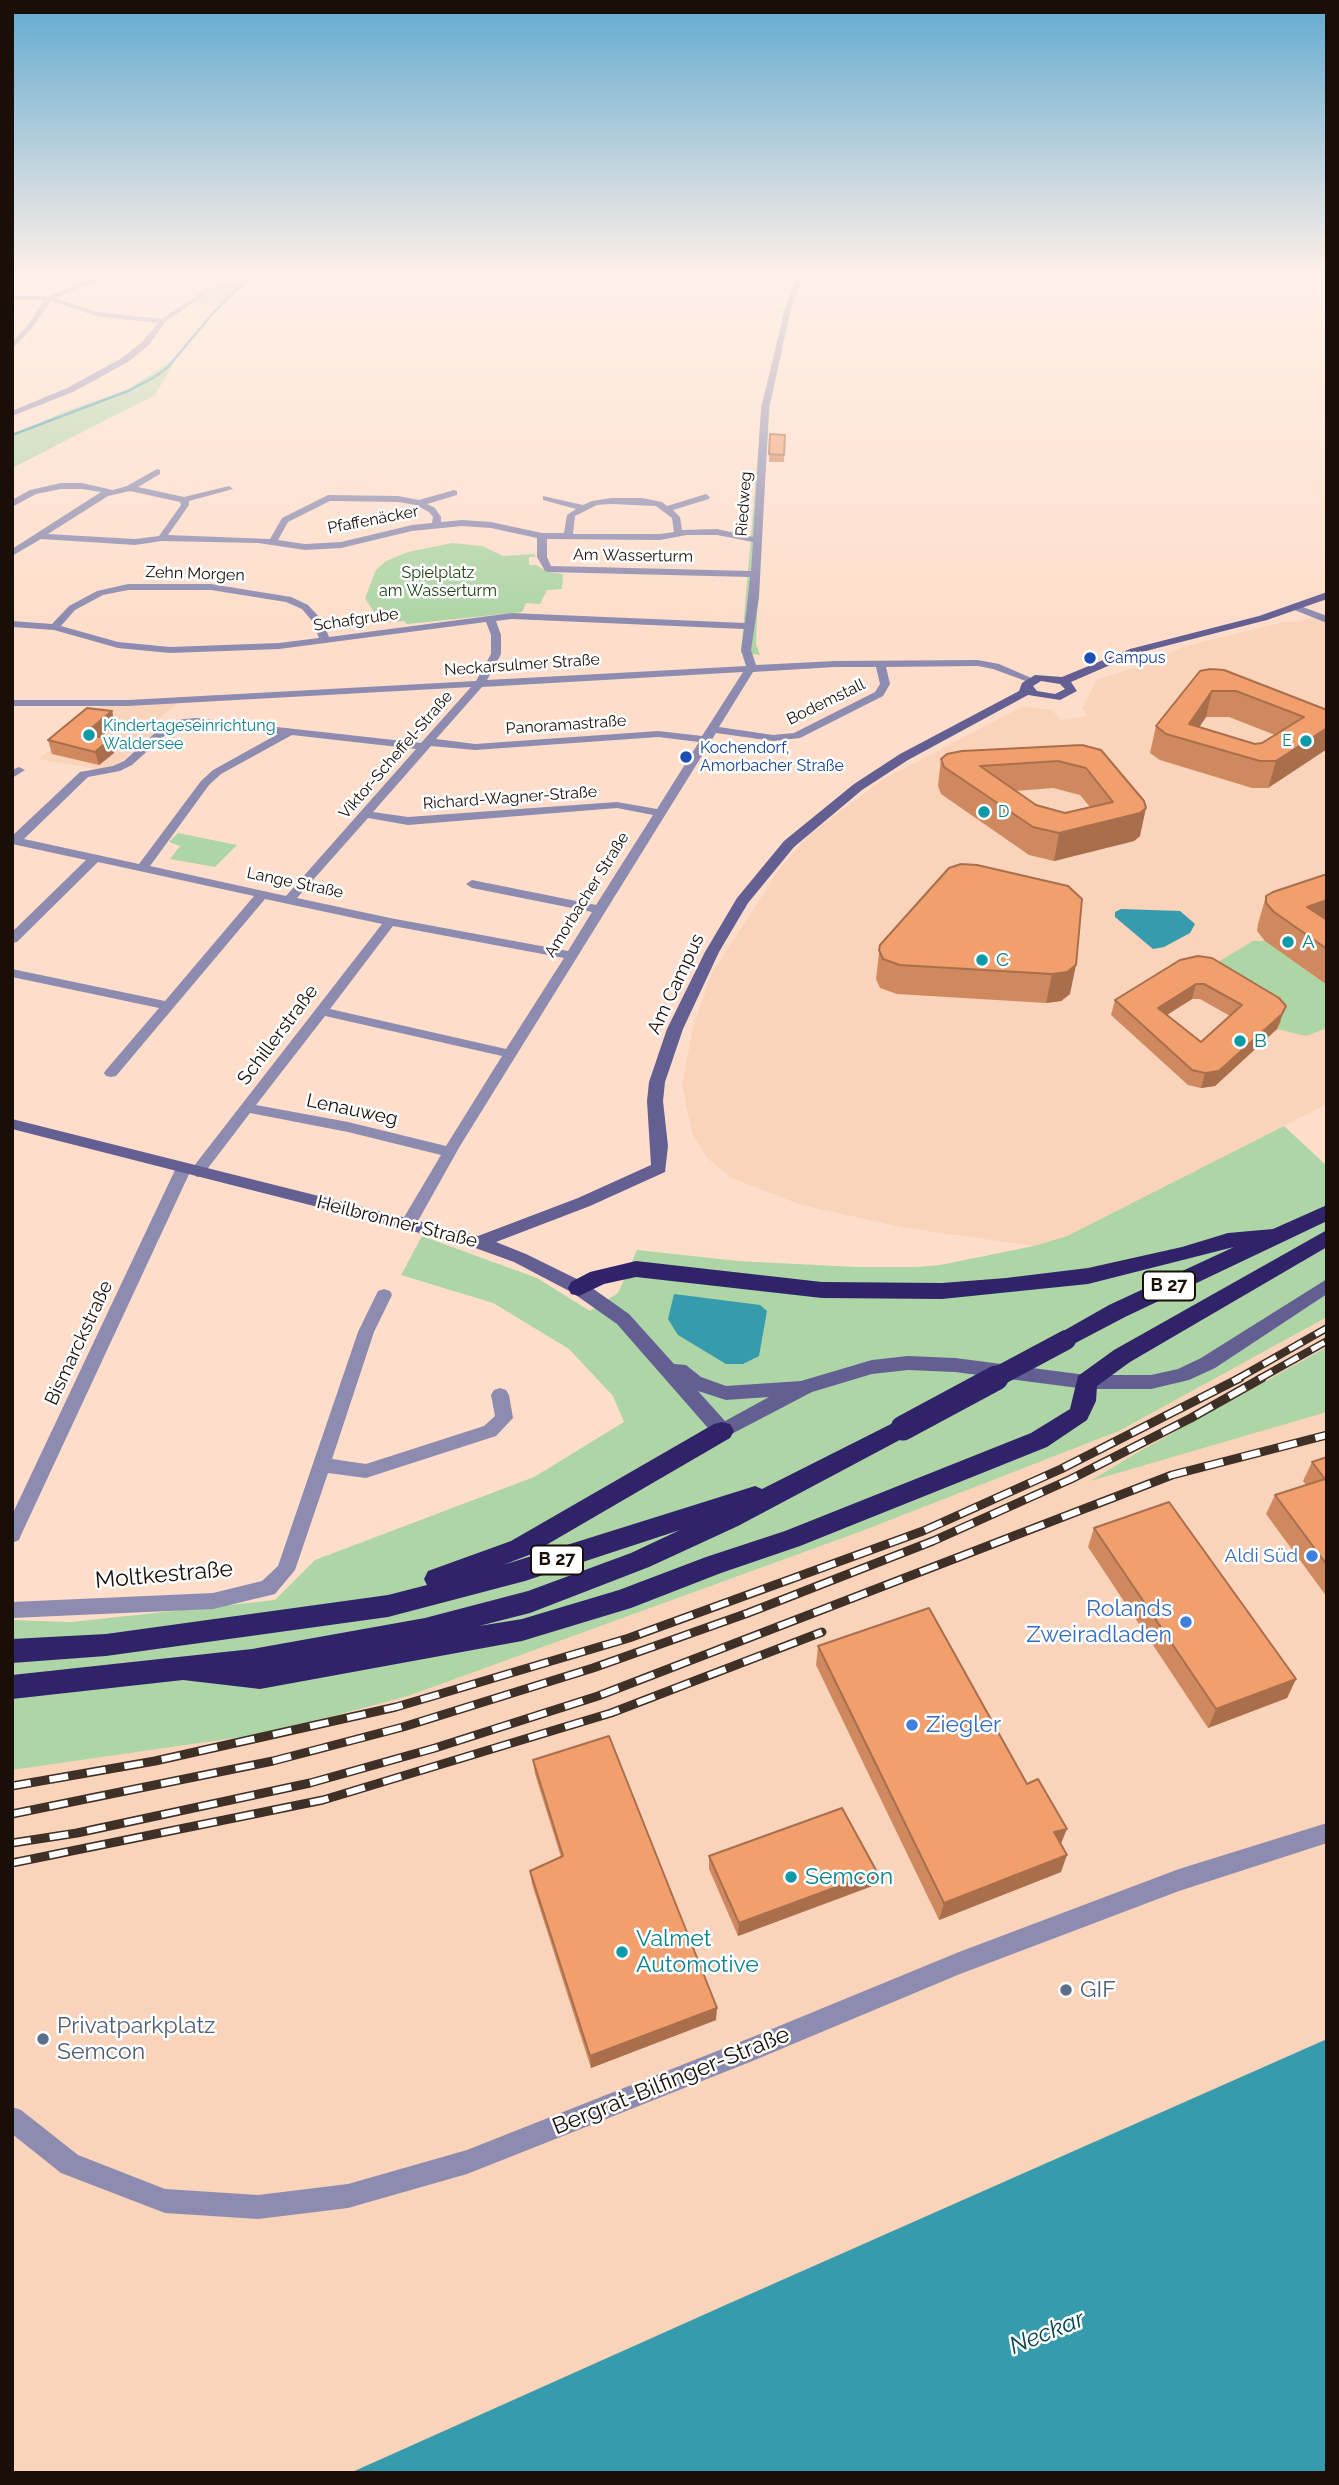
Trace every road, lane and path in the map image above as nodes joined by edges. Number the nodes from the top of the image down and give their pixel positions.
1 (72, 389) edge
2 (769, 389) edge
3 (12, 414) edge
4 (157, 472) dead end
5 (130, 488) junction
6 (229, 489) dead end
7 (112, 492) junction
8 (454, 493) dead end
9 (706, 497) dead end
10 (546, 498) dead end
11 (184, 500) junction
12 (419, 503) junction
13 (12, 504) edge
14 (583, 508) junction
15 (667, 509) junction
16 (436, 524) junction
17 (679, 533) junction
18 (39, 536) junction
19 (542, 536) junction
20 (568, 536) junction
21 (162, 538) junction
22 (755, 540) junction
23 (12, 541) edge
24 (28, 541) junction
25 (273, 541) junction
26 (12, 553) edge
27 (754, 574) junction
28 (1327, 595) edge
29 (1295, 607) junction
30 (490, 619) junction
31 (1327, 620) edge
32 (12, 624) edge
33 (749, 626) junction
34 (55, 627) junction
35 (325, 640) junction
36 (880, 663) junction
37 (751, 667) junction
38 (1063, 681) junction
39 (481, 683) junction
40 (1028, 684) junction
41 (1040, 697) junction
42 (12, 704) edge
43 (291, 731) junction
44 (954, 732) junction
45 (709, 734) junction
46 (427, 744) junction
47 (659, 813) junction
48 (365, 814) junction
49 (14, 841) edge
50 (95, 858) junction
51 (142, 868) junction
52 (472, 884) dead end
53 (262, 894) junction
54 (289, 900) junction
55 (600, 909) junction
56 (390, 922) junction
57 (12, 939) edge
58 (571, 955) junction
59 (12, 973) edge
60 (169, 1006) junction
61 (321, 1011) junction
62 (510, 1054) junction
63 (111, 1073) dead end
64 (247, 1108) junction
65 (12, 1124) edge
66 (450, 1152) junction
67 (191, 1170) junction
68 (1327, 1212) edge
69 (408, 1224) junction
70 (1275, 1236) junction
71 (1327, 1237) edge
72 (479, 1242) junction
73 (1327, 1285) edge
74 (579, 1289) junction
75 (384, 1295) dead end
76 (642, 1338) junction
77 (1086, 1382) junction
78 (806, 1387) junction
79 (500, 1395) dead end
80 (722, 1431) junction
81 (322, 1465) junction
82 (784, 1488) junction
83 (12, 1535) edge
84 (12, 1610) edge
85 (325, 1613) junction
86 (12, 1651) edge
87 (187, 1670) junction
88 (12, 1687) edge
89 (1327, 1833) edge
90 (12, 2119) edge

1 - 3 street
2 - 22 street, Riedweg
4 - 5 street
5 - 7 street
5 - 11 street
6 - 11 street
7 - 13 street
7 - 18 street
8 - 12 street
9 - 15 street
10 - 14 street
11 - 21 street
12 - 16 street
12 - 25 street
14 - 15 street
14 - 20 street
15 - 17 street
16 - 19 street, Pfaffenäcker
16 - 25 street, Pfaffenäcker
17 - 20 street, Pfaffenäcker
17 - 22 street, Pfaffenäcker
18 - 21 street, Pfaffenäcker
18 - 24 street
19 - 20 street, Pfaffenäcker
19 - 27 street, Am Wasserturm
21 - 25 street, Pfaffenäcker
22 - 27 street, Riedweg
23 - 24 street
24 - 26 street
27 - 33 street
28 - 29 street
29 - 31 street
29 - 38 street
30 - 33 street, Schafgrube
30 - 35 street, Schafgrube
30 - 39 street, Viktor-Scheffel-Straße
32 - 34 street, Schafgrube
33 - 37 street
34 - 35 street, Schafgrube
34 - 35 street, Zehn Morgen
36 - 37 street, Neckarsulmer Straße
36 - 40 street, Neckarsulmer Straße
36 - 45 street, Bodemstall
37 - 39 street, Neckarsulmer Straße
37 - 45 street, Amorbacher Straße
38 - 40 street
38 - 41 street, Am Campus
39 - 42 street, Neckarsulmer Straße
39 - 46 street, Viktor-Scheffel-Straße
40 - 41 street
40 - 44 street, Am Campus
41 - 44 street, Am Campus
43 - 46 street, Panoramastraße
43 - 49 street, Panoramastraße
43 - 51 street
44 - 72 street, Am Campus
45 - 46 street, Panoramastraße
45 - 47 street, Amorbacher Straße
46 - 48 street, Viktor-Scheffel-Straße
47 - 48 street, Richard-Wagner-Straße
47 - 55 street, Amorbacher Straße
48 - 54 street, Viktor-Scheffel-Straße
49 - 50 street, Lange Straße
50 - 51 street, Lange Straße
50 - 57 street
51 - 53 street, Lange Straße
52 - 55 street
53 - 54 street, Lange Straße
53 - 60 street
54 - 56 street, Lange Straße
55 - 58 street, Amorbacher Straße
56 - 58 street, Lange Straße
56 - 61 street, Schillerstraße
58 - 62 street, Amorbacher Straße
59 - 60 street
60 - 63 street
61 - 62 street
61 - 64 street, Schillerstraße
62 - 66 street, Amorbacher Straße
64 - 66 street, Lenauweg
64 - 67 street, Schillerstraße
65 - 67 street, Heilbronner Straße
66 - 69 street, Amorbacher Straße
67 - 69 street, Heilbronner Straße
67 - 83 street, Bismarckstraße
68 - 70 highway, B 27
69 - 72 street, Heilbronner Straße
70 - 74 highway
70 - 82 highway, B 27, bridge
71 - 77 highway
72 - 74 street, Heilbronner Straße
73 - 77 street
74 - 76 street, Heilbronner Straße
75 - 81 street, Moltkestraße
76 - 78 street
76 - 80 street, Heilbronner Straße
77 - 78 street
77 - 87 highway
78 - 80 street
79 - 81 street
80 - 85 highway
81 - 84 street, Moltkestraße
82 - 85 highway, B 27
82 - 87 highway, B 27
85 - 86 highway, B 27
87 - 88 highway, B 27
89 - 90 street, Bergrat-Bilfinger-Straße

